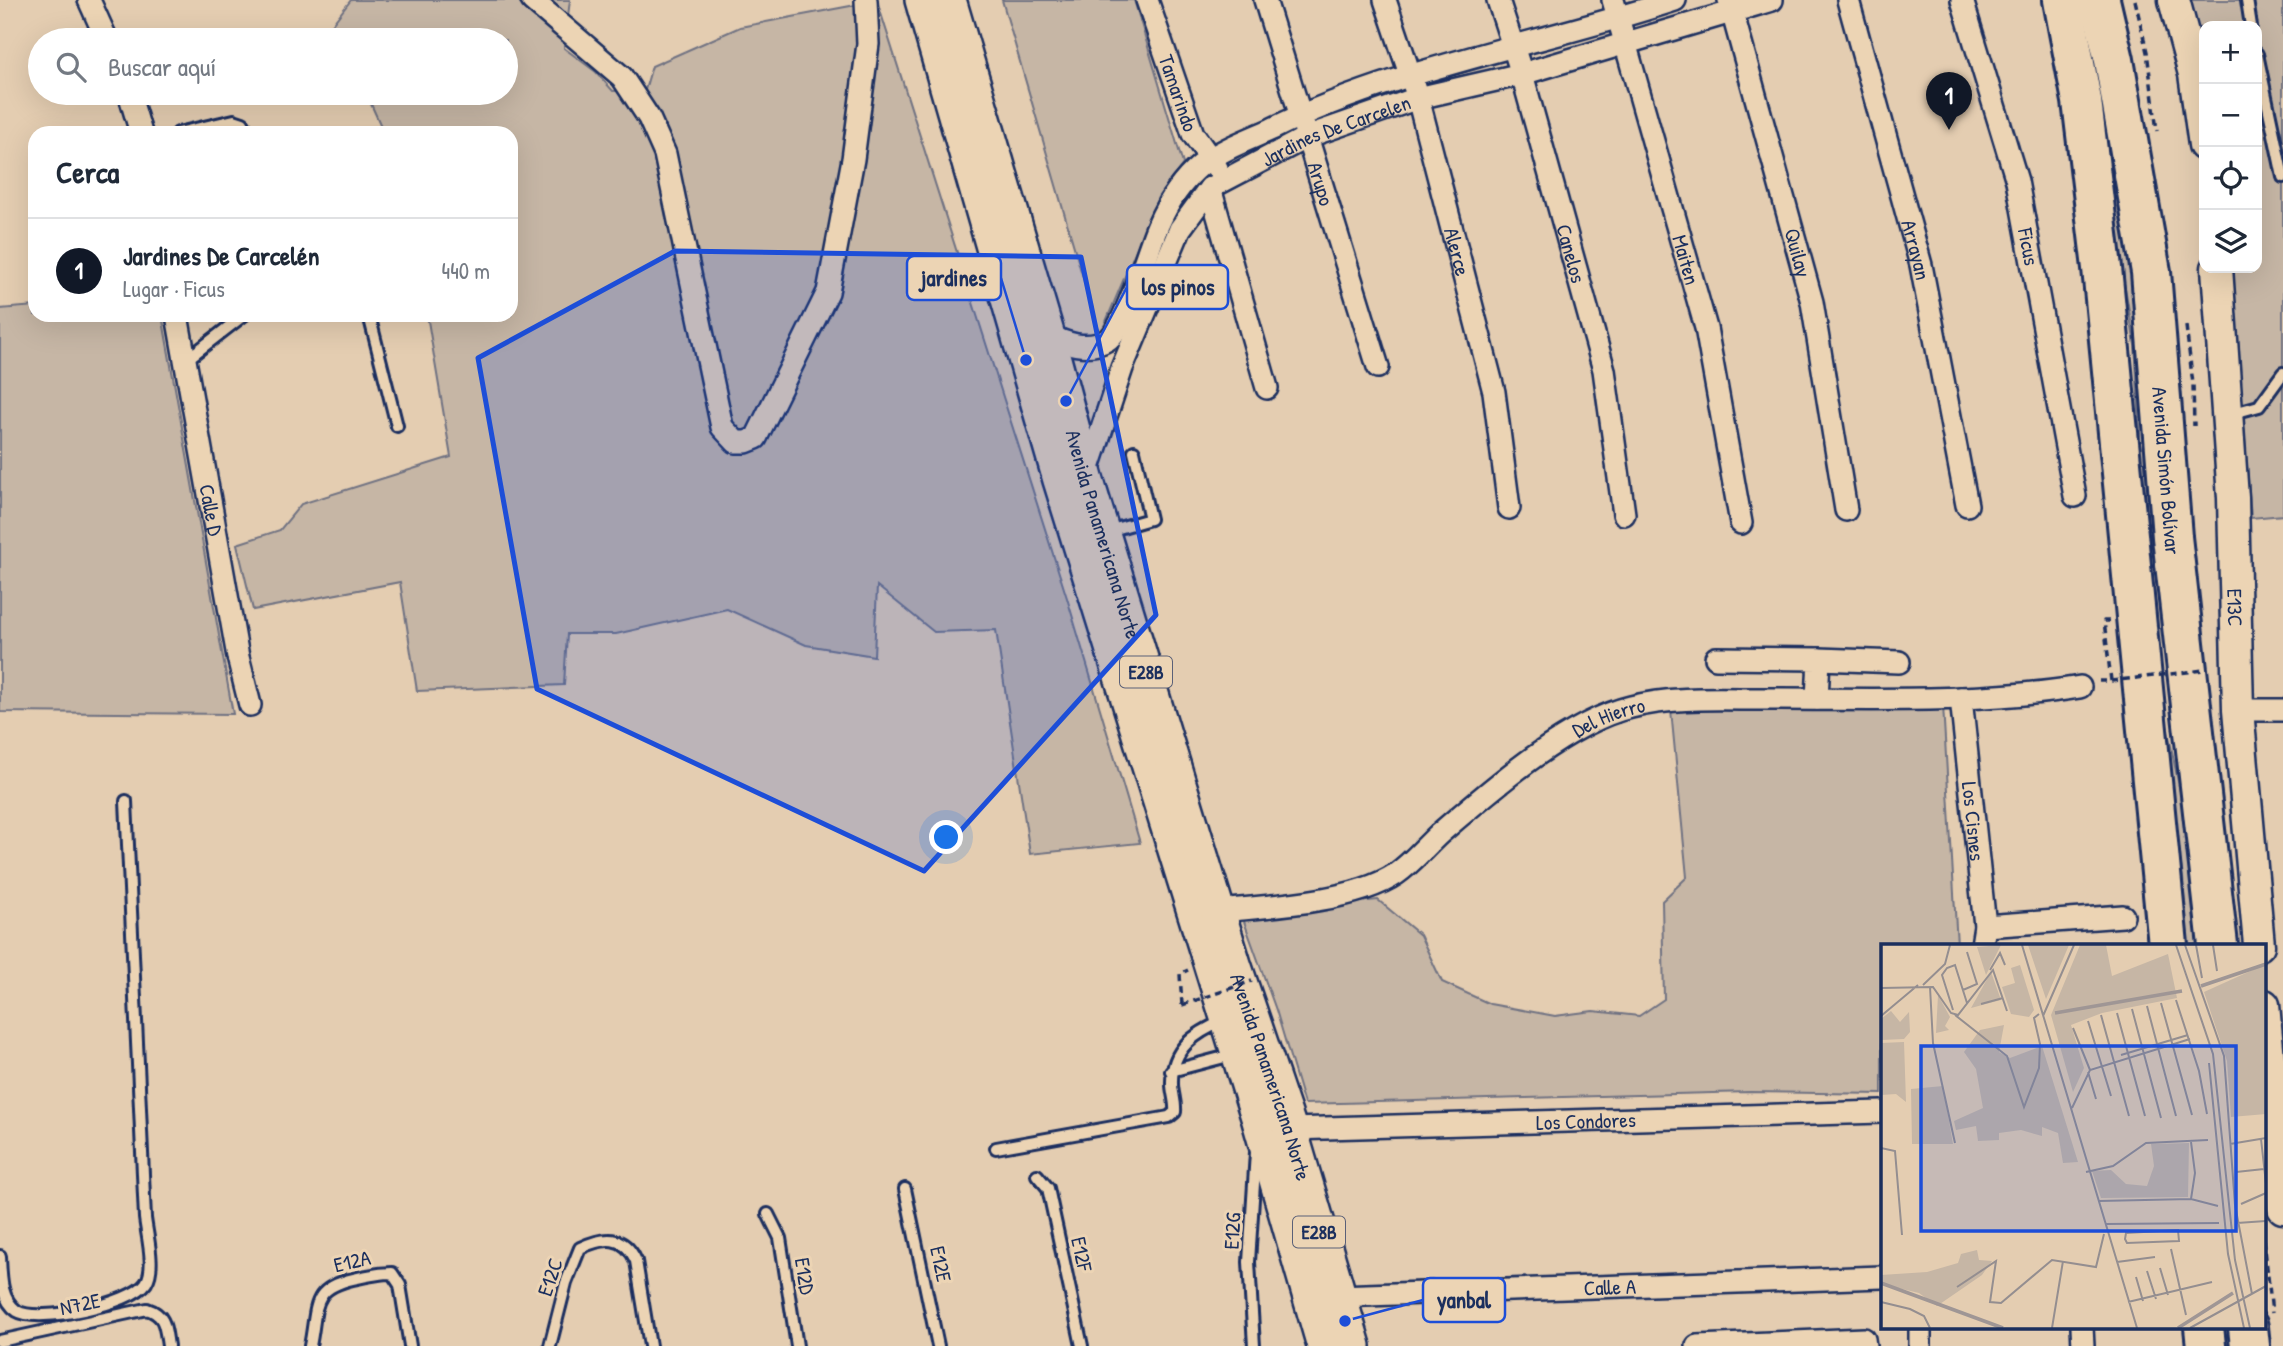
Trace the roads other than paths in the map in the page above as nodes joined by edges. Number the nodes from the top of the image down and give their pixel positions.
1 (89, 0) edge
2 (532, 0) edge
3 (866, 0) edge
4 (922, 0) edge
5 (949, 0) edge
6 (1147, 0) edge
7 (1265, 0) edge
8 (1385, 0) edge
9 (1498, 0) edge
10 (1675, 0) edge
11 (1772, 0) edge
12 (1848, 0) edge
13 (1962, 0) edge
14 (2063, 0) edge
15 (2100, 0) edge
16 (2174, 0) edge
17 (2247, 0) edge
18 (1731, 6) edge
19 (1616, 9) edge
20 (2251, 21) edge
21 (102, 28) edge
22 (1628, 44) junction
23 (1514, 47) junction
24 (1522, 74) junction
25 (1411, 77) junction
26 (2262, 78) edge
27 (1418, 98) junction
28 (133, 105) edge
29 (2199, 110) edge
30 (1301, 114) junction
31 (139, 126) edge
32 (208, 126) edge
33 (244, 126) edge
34 (1309, 136) junction
35 (1211, 158) junction
36 (2283, 177) edge
37 (1217, 183) junction
38 (2217, 273) edge
39 (178, 322) edge
40 (235, 322) edge
41 (371, 322) edge
42 (1047, 333) junction
43 (186, 360) junction
44 (1378, 367) dead end
45 (2283, 373) edge
46 (1267, 388) dead end
47 (2228, 415) junction
48 (397, 426) dead end
49 (1134, 451) dead end
50 (1086, 478) junction
51 (2075, 496) dead end
52 (1966, 505) dead end
53 (1509, 508) dead end
54 (1846, 510) dead end
55 (1624, 514) dead end
56 (1741, 523) dead end
57 (1102, 533) junction
58 (1716, 658) dead end
59 (1819, 659) junction
60 (1899, 662) dead end
61 (2085, 684) road end
62 (1961, 698) junction
63 (1817, 699) junction
64 (250, 705) dead end
65 (2238, 710) junction
66 (2283, 710) edge
67 (126, 801) dead end
68 (1207, 912) junction
69 (2123, 916) dead end
70 (1984, 936) edge
71 (2168, 944) edge
72 (2218, 944) edge
73 (2259, 944) edge
74 (1227, 1019) junction
75 (2266, 1026) edge
76 (1238, 1053) junction
77 (1171, 1071) junction
78 (1881, 1112) edge
79 (1258, 1118) junction
80 (1290, 1129) junction
81 (996, 1148) dead end
82 (1037, 1175) dead end
83 (905, 1189) dead end
84 (2283, 1208) edge
85 (768, 1214) dead end
86 (0, 1256) edge
87 (1881, 1277) edge
88 (1336, 1296) junction
89 (1920, 1328) edge
90 (2082, 1328) edge
91 (2204, 1328) edge
92 (0, 1341) edge
93 (168, 1346) edge
94 (310, 1346) edge
95 (410, 1346) edge
96 (550, 1346) edge
97 (650, 1346) edge
98 (797, 1346) edge
99 (938, 1346) edge
100 (1082, 1346) edge
101 (1254, 1346) edge
102 (1324, 1346) edge
103 (1354, 1346) edge
104 (1698, 1346) edge
105 (1865, 1346) edge
106 (1920, 1346) edge
107 (2083, 1346) edge
108 (2207, 1346) edge

1 - 21 street
2 - 3 street
4 - 68 main road, Avenida Panamericana Norte / E28B
5 - 42 main road, Avenida Panamericana Norte / E28B
6 - 35 street, Tamarindo
7 - 30 street, Arupo
8 - 25 street, Alerce
9 - 23 street, Canelos
10 - 19 street, Jardines De Carcelen
11 - 18 street, Jardines De Carcelen
12 - 52 street, Arrayan
13 - 51 street, Ficus
14 - 71 highway
15 - 72 highway, Avenida Simón Bolívar
16 - 29 street
17 - 20 lane
18 - 22 street, Jardines De Carcelen
18 - 54 street, Quilay
19 - 22 street, Maiten
19 - 23 street, Jardines De Carcelen
22 - 24 street, Jardines De Carcelen
22 - 56 street, Maiten
23 - 24 street, Canelos
23 - 25 street, Jardines De Carcelen
24 - 27 street, Jardines De Carcelen
24 - 55 street, Canelos
25 - 27 street, Alerce
25 - 30 street, Jardines De Carcelen
26 - 36 lane
27 - 34 street, Jardines De Carcelen
27 - 53 street, Alerce
28 - 31 street
30 - 34 street, Arupo
30 - 35 street, Jardines De Carcelen
32 - 33 lane
34 - 37 street, Jardines De Carcelen
34 - 44 street, Arupo
35 - 37 street, Tamarindo
35 - 42 street, Jardines De Carcelen
37 - 46 street, Tamarindo
37 - 50 street, Jardines De Carcelen
38 - 47 street, E13C
39 - 43 street, Calle D
40 - 43 lane
41 - 48 lane
42 - 50 main road, Avenida Panamericana Norte / E28B
43 - 64 street, Calle D
45 - 47 lane
47 - 65 street, E13C
49 - 57 lane
50 - 57 main road, Avenida Panamericana Norte / E28B
57 - 68 main road, Avenida Panamericana Norte / E28B
58 - 59 street
59 - 60 street
59 - 63 street
61 - 62 street, Del Hierro
62 - 63 street, Del Hierro
62 - 70 street, Los Cisnes
63 - 68 street, Del Hierro
65 - 66 street
65 - 73 street, E13C
67 - 86 lane
68 - 74 main road, Avenida Panamericana Norte / E28B
68 - 80 main road, Avenida Panamericana Norte / E28B
69 - 70 street
74 - 76 main road, Avenida Panamericana Norte / E28B
74 - 77 lane
75 - 84 street
76 - 77 lane
76 - 79 main road, Avenida Panamericana Norte / E28B
77 - 81 lane
78 - 80 street, Los Condores
79 - 101 lane, E12G
79 - 102 main road, Avenida Panamericana Norte / E28B
80 - 88 main road, Avenida Panamericana Norte / E28B
82 - 100 lane, E12F
83 - 99 lane, E12E
85 - 98 lane, E12D
87 - 88 street, Calle A
88 - 103 main road, Avenida Panamericana Norte / E28B
89 - 106 street
90 - 107 street
91 - 108 highway
92 - 93 lane, N72E
94 - 95 lane, E12A
96 - 97 lane, E12C
104 - 105 street

